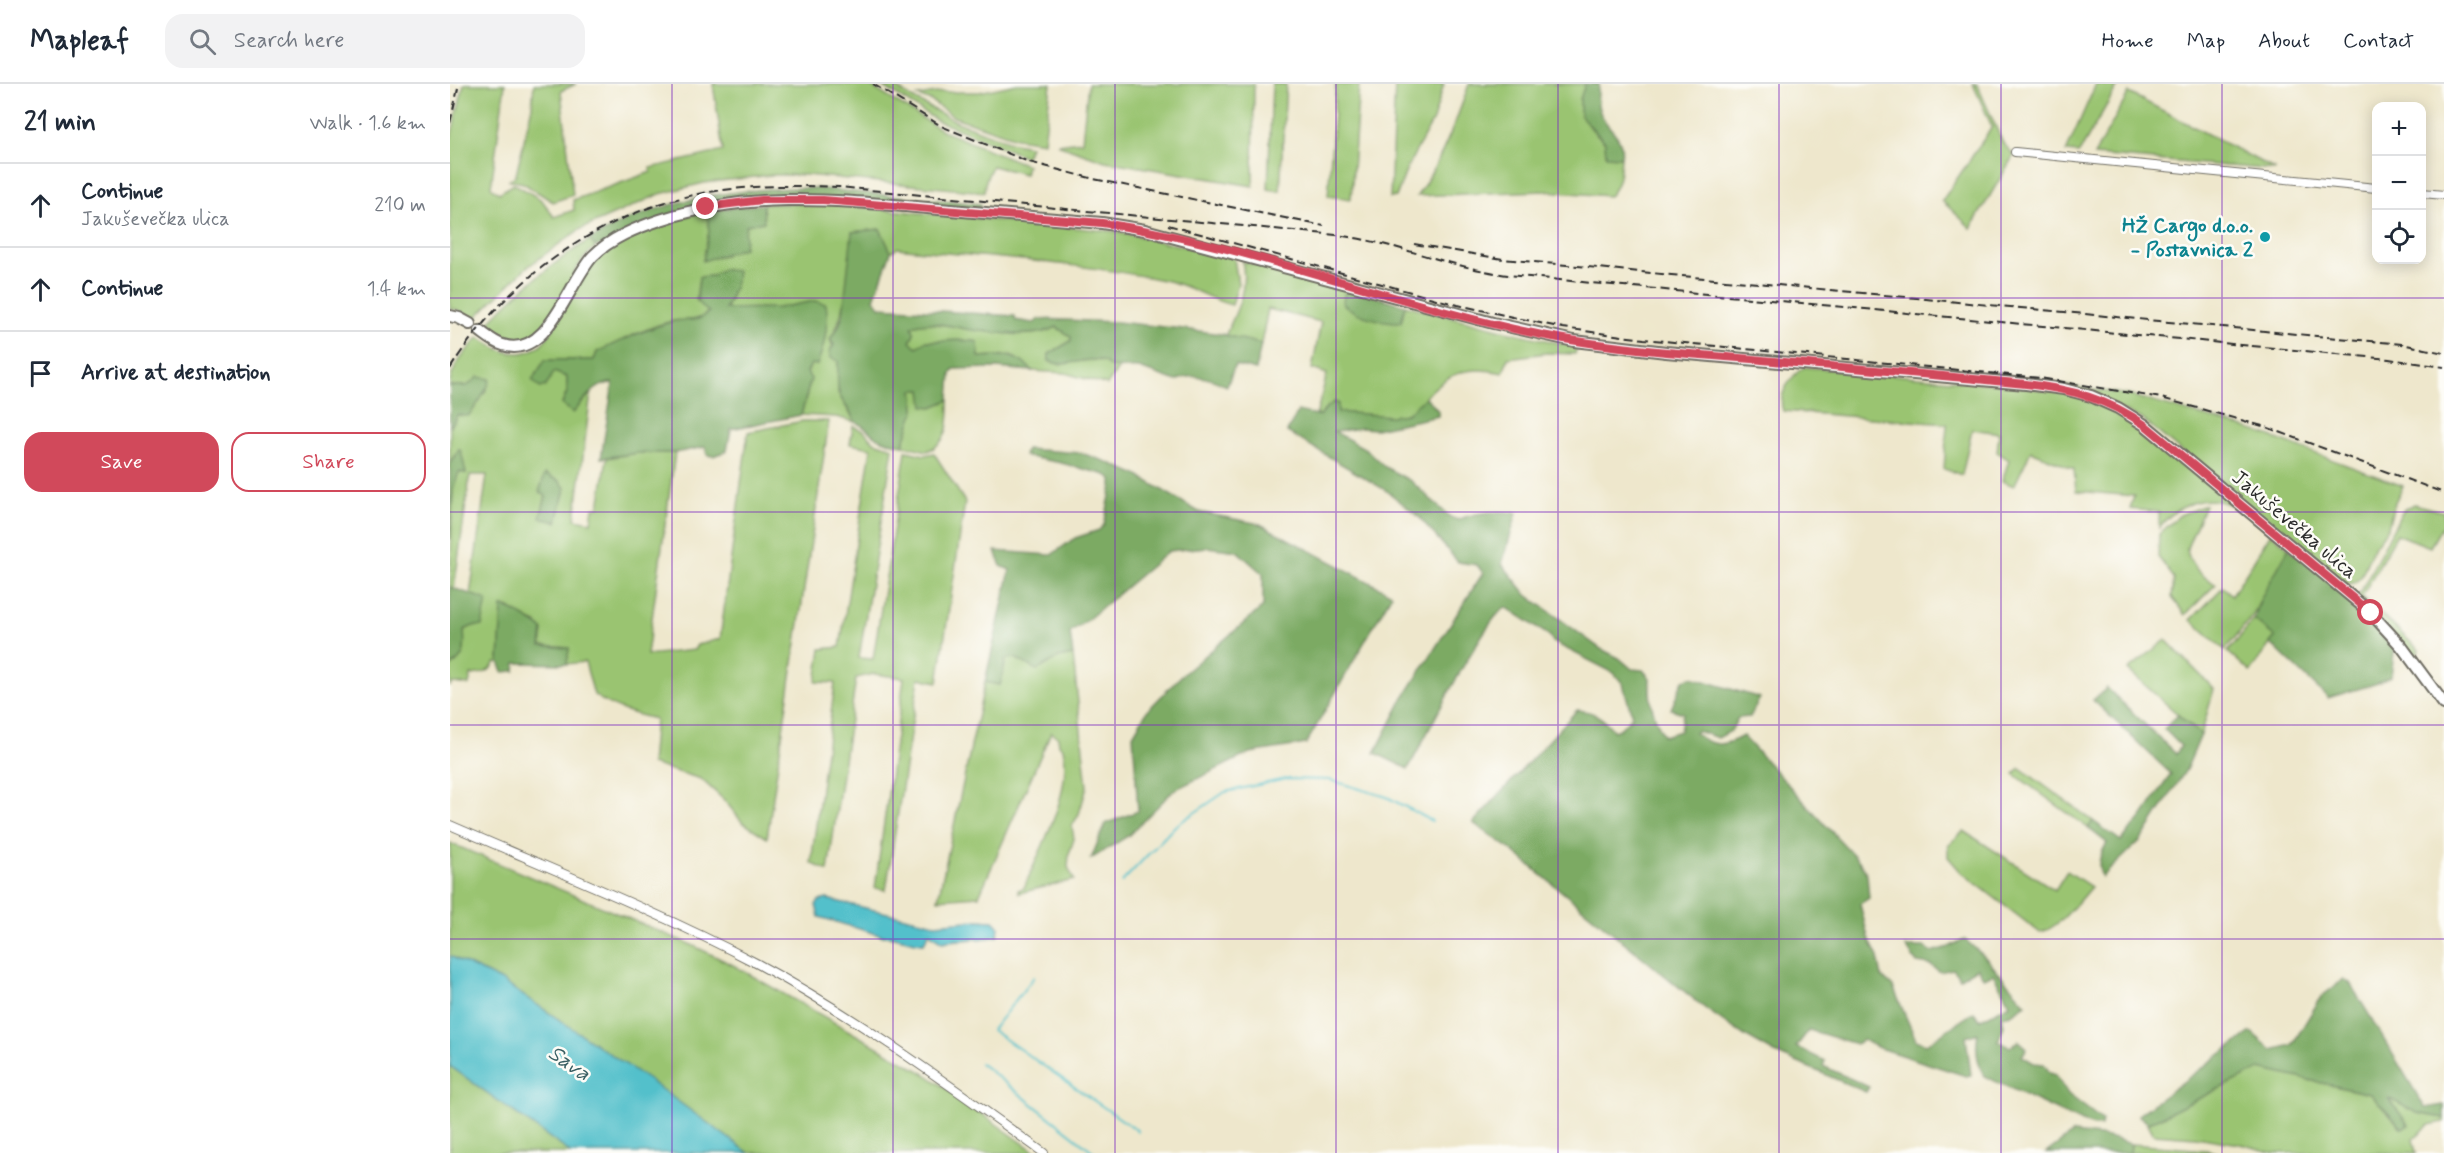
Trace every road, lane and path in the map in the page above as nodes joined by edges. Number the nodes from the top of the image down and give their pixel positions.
1 (2015, 152) dead end
2 (2372, 188) edge
3 (2426, 193) edge
4 (2444, 195) edge
5 (450, 316) edge
6 (470, 324) dead end
7 (480, 332) dead end
8 (2444, 703) edge
9 (450, 825) edge
10 (1044, 1153) edge

1 - 2 street
3 - 4 street
5 - 6 main road
7 - 8 main road, Jakuševečka ulica
9 - 10 street

